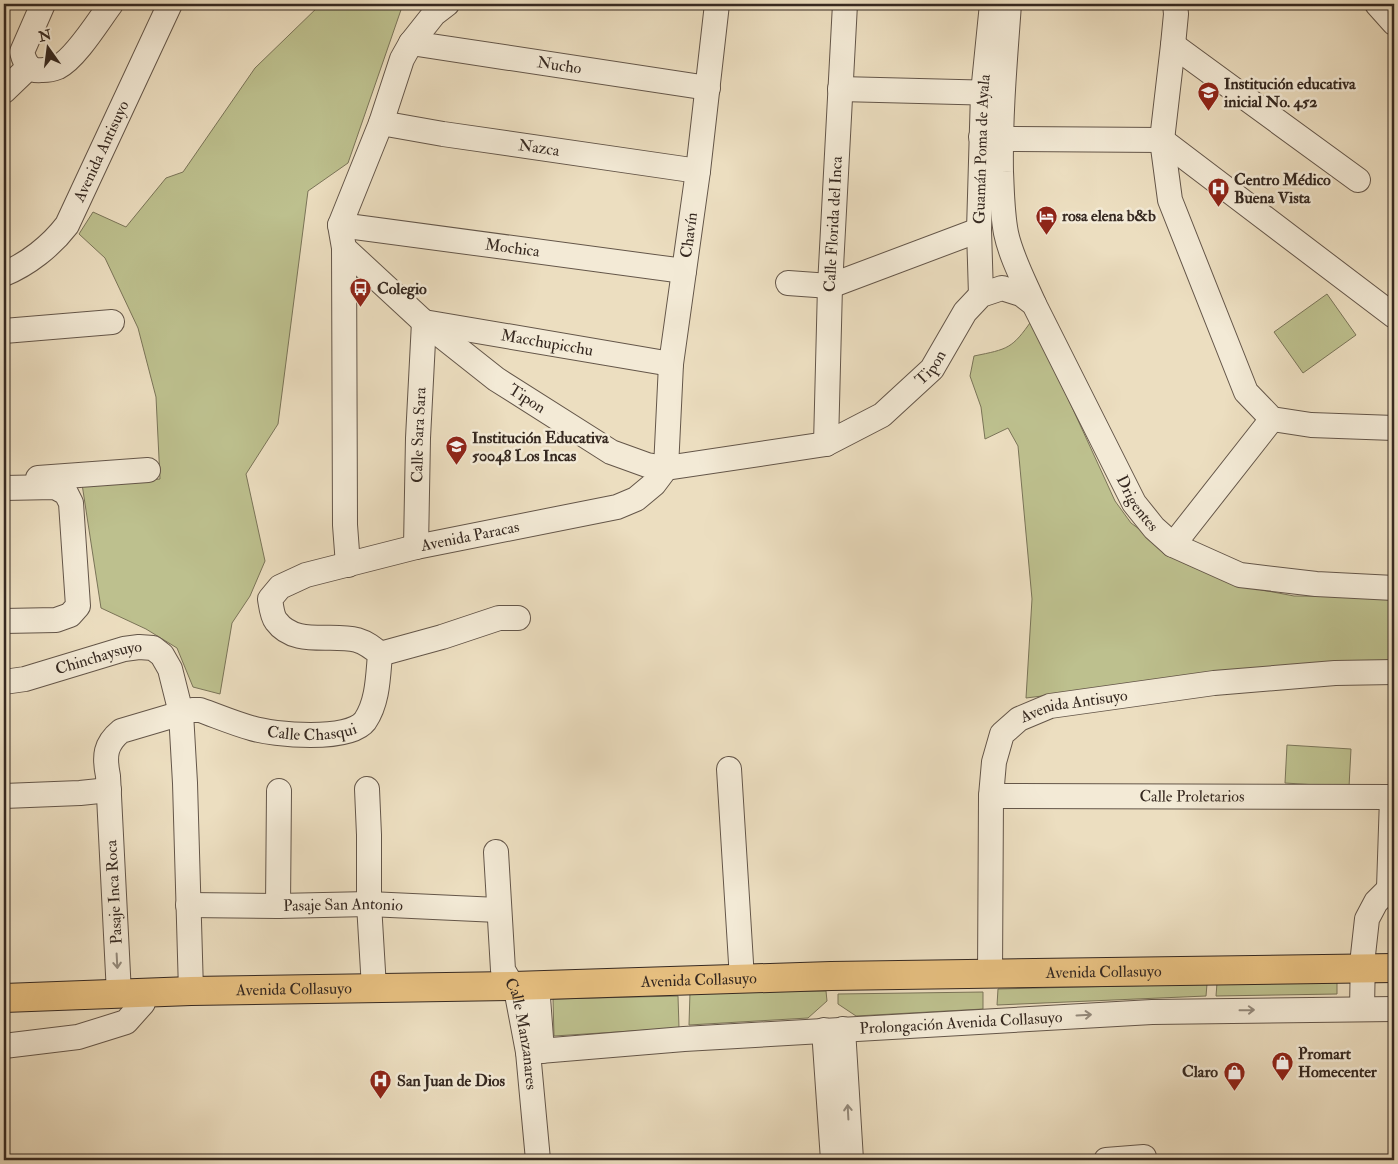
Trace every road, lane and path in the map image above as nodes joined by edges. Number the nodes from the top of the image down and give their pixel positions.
1 (43, 4) edge
2 (111, 4) edge
3 (170, 4) edge
4 (447, 4) edge
5 (717, 4) edge
6 (845, 4) edge
7 (992, 4) edge
8 (1009, 4) edge
9 (1175, 4) edge
10 (1377, 4) edge
11 (1394, 24) edge
12 (411, 43) junction
13 (1173, 45) junction
14 (29, 68) junction
15 (708, 88) junction
16 (840, 89) junction
17 (4, 91) edge
18 (992, 93) junction
19 (381, 123) junction
20 (991, 138) junction
21 (1162, 140) junction
22 (698, 172) junction
23 (1358, 180) dead end
24 (340, 225) junction
25 (979, 230) junction
26 (344, 248) junction
27 (684, 271) junction
28 (4, 274) edge
29 (788, 283) dead end
30 (830, 286) junction
31 (981, 294) junction
32 (1034, 304) junction
33 (1394, 316) edge
34 (112, 322) dead end
35 (424, 322) junction
36 (4, 331) edge
37 (671, 364) junction
38 (1272, 419) junction
39 (1394, 428) edge
40 (826, 444) junction
41 (666, 468) junction
42 (148, 470) dead end
43 (4, 481) edge
44 (4, 488) edge
45 (1173, 545) junction
46 (416, 547) junction
47 (348, 565) junction
48 (1394, 588) edge
49 (518, 618) dead end
50 (4, 621) edge
51 (380, 654) junction
52 (1394, 672) edge
53 (4, 682) edge
54 (181, 713) junction
55 (730, 769) dead end
56 (366, 789) dead end
57 (109, 790) junction
58 (279, 791) dead end
59 (4, 796) edge
60 (991, 796) junction
61 (1393, 798) edge
62 (496, 852) dead end
63 (1392, 886) edge
64 (369, 904) junction
65 (188, 905) junction
66 (278, 906) junction
67 (498, 910) junction
68 (1362, 968) junction
69 (1394, 968) edge
70 (990, 974) junction
71 (742, 979) junction
72 (524, 986) junction
73 (374, 988) junction
74 (191, 991) junction
75 (132, 994) junction
76 (4, 998) edge
77 (1362, 1009) junction
78 (1394, 1009) edge
79 (834, 1030) junction
80 (4, 1046) edge
81 (535, 1051) junction
82 (1144, 1157) dead end
83 (538, 1160) edge
84 (833, 1160) edge
85 (851, 1160) edge
86 (1106, 1160) edge

1 - 14 street
2 - 14 street
3 - 28 street, Avenida Antisuyo
4 - 12 street
5 - 15 street, Chavín
6 - 16 street, Calle Florida del Inca
7 - 18 street, Guamán Poma de Ayala
8 - 18 street
9 - 13 street
10 - 11 street
12 - 15 street, Nucho
12 - 19 street
13 - 21 street
13 - 23 street
14 - 17 street
15 - 22 street, Chavín
16 - 18 street
16 - 30 street, Calle Florida del Inca
18 - 20 street, Guamán Poma de Ayala
19 - 22 street, Nazca
19 - 24 street
20 - 21 street
20 - 25 street, Guamán Poma de Ayala
20 - 32 street, Drigentes
21 - 33 street
21 - 38 street
22 - 27 street, Chavín
24 - 26 street
24 - 27 street, Mochica
25 - 30 street
25 - 31 street, Guamán Poma de Ayala
26 - 35 street, Tipon
26 - 47 street
27 - 37 street, Chavín
29 - 30 street
30 - 40 street, Calle Florida del Inca
31 - 32 street
31 - 40 street, Tipon
32 - 45 street, Drigentes
34 - 36 street
35 - 37 street, Macchupicchu
35 - 41 street, Tipon
35 - 46 street, Calle Sara Sara
37 - 41 street, Chavín
38 - 39 street
38 - 45 street
40 - 41 street, Tipon
41 - 46 street, Avenida Paracas
42 - 43 street
44 - 50 street
45 - 48 street, Drigentes
46 - 47 street, Avenida Paracas
47 - 51 street, Avenida Paracas
49 - 51 street
51 - 54 street, Calle Chasqui
52 - 60 street, Avenida Antisuyo
53 - 54 street, Chinchaysuyo
54 - 57 street, Calle Chasqui
54 - 65 street
55 - 71 street
56 - 64 street
57 - 59 street
57 -> 75 street, Pasaje Inca Roca
58 - 66 street
60 - 61 street, Calle Proletarios
60 - 70 street, Avenida Antisuyo
61 - 63 street
62 - 67 street, Calle Manzanares
63 - 68 street
64 - 66 street, Pasaje San Antonio
64 - 67 street, Pasaje San Antonio
64 - 73 street
65 - 66 street, Pasaje San Antonio
65 - 74 street
67 - 72 street, Calle Manzanares
68 - 69 main road, Avenida Collasuyo
68 - 70 main road, Avenida Collasuyo
68 - 77 street
70 - 71 main road, Avenida Collasuyo
71 - 72 main road, Avenida Collasuyo
72 - 73 main road, Avenida Collasuyo
72 - 81 street, Calle Manzanares
73 - 74 main road, Avenida Collasuyo
74 - 75 main road, Avenida Collasuyo
75 - 76 main road, Avenida Collasuyo
75 - 80 street
77 - 78 street, Prolongación Avenida Collasuyo
79 -> 77 street, Prolongación Avenida Collasuyo
79 - 81 street, Prolongación Avenida Collasuyo
79 - 84 street
85 -> 79 street
81 - 83 street, Calle Manzanares
82 - 86 street

